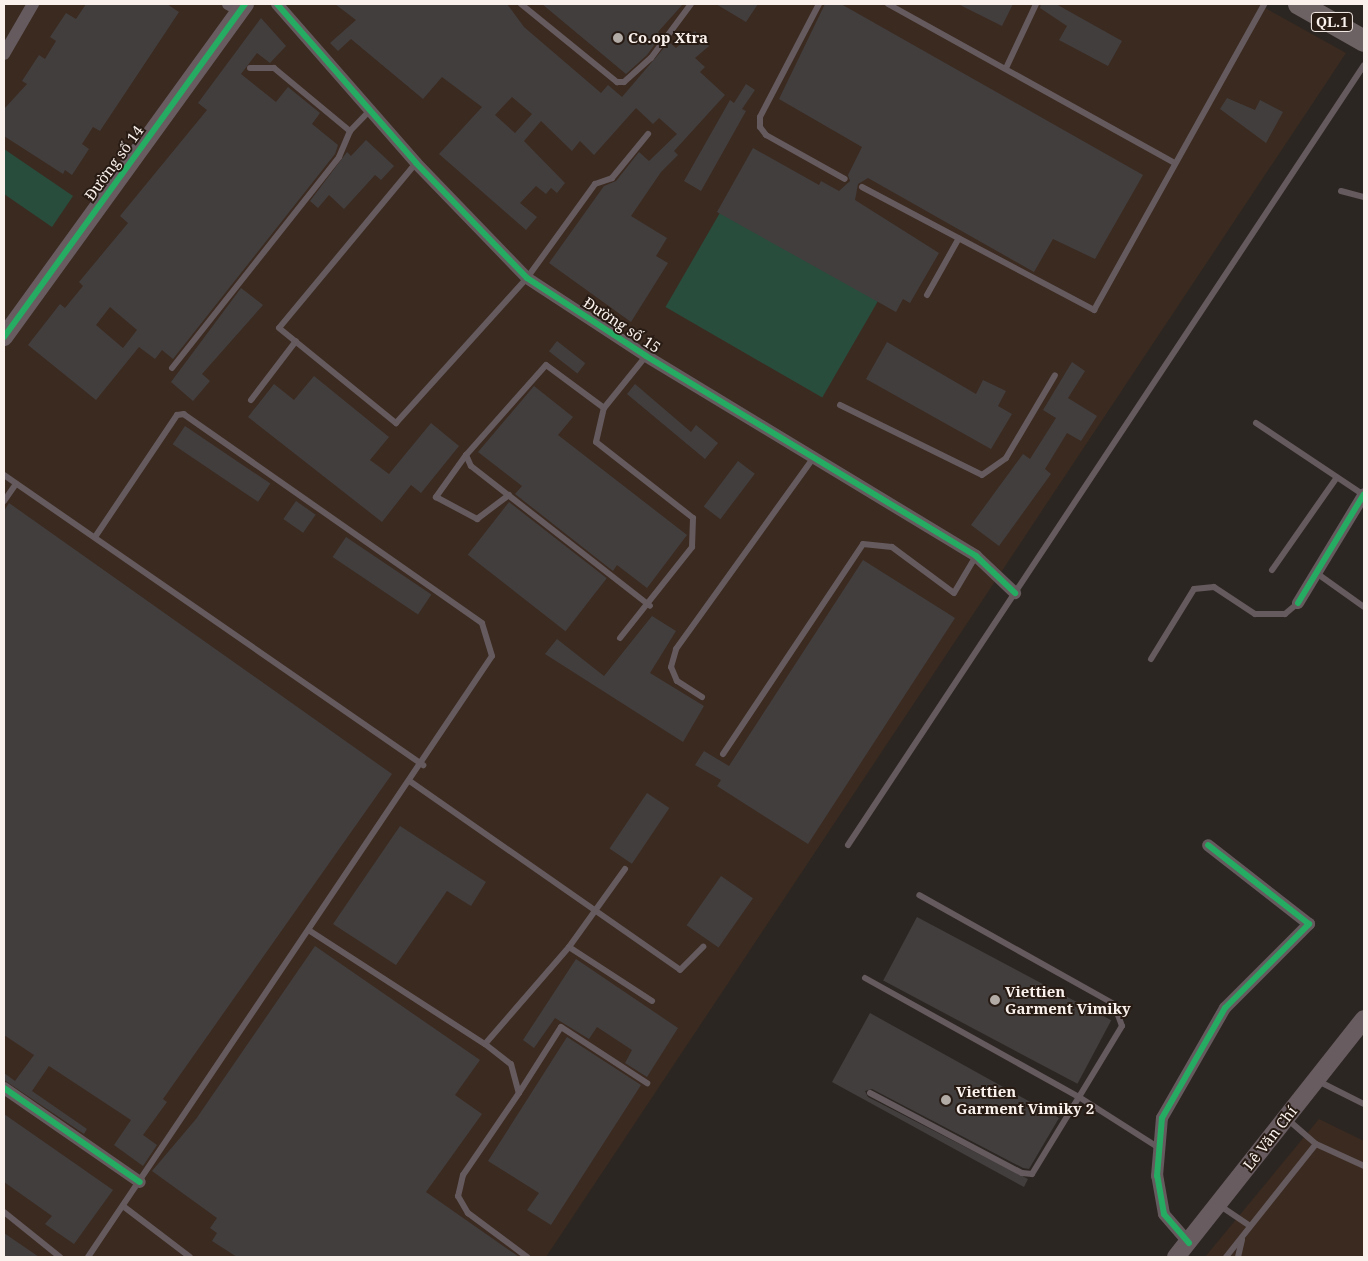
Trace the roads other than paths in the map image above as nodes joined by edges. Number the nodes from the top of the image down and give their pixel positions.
1 (33, 4) edge
2 (277, 4) edge
3 (521, 4) edge
4 (691, 4) edge
5 (819, 4) edge
6 (888, 4) edge
7 (1036, 4) edge
8 (1264, 4) edge
9 (1299, 4) edge
10 (1330, 4) edge
11 (237, 6) edge
12 (1364, 23) edge
13 (1364, 41) edge
14 (4, 54) edge
15 (1364, 65) edge
16 (1007, 66) junction
17 (250, 68) dead end
18 (372, 108) junction
19 (350, 131) junction
20 (648, 134) dead end
21 (416, 163) junction
22 (1175, 163) junction
23 (845, 179) dead end
24 (862, 188) dead end
25 (1340, 191) dead end
26 (1364, 197) edge
27 (959, 238) junction
28 (527, 278) junction
29 (927, 295) dead end
30 (4, 337) edge
31 (296, 341) junction
32 (646, 356) junction
33 (172, 368) dead end
34 (1055, 375) dead end
35 (251, 400) dead end
36 (840, 406) dead end
37 (604, 408) junction
38 (1256, 423) dead end
39 (466, 455) junction
40 (813, 458) junction
41 (4, 475) edge
42 (1336, 477) junction
43 (16, 484) junction
44 (1364, 494) edge
45 (509, 495) junction
46 (4, 501) edge
47 (95, 538) junction
48 (976, 556) junction
49 (1272, 570) dead end
50 (1314, 571) junction
51 (1015, 593) junction
52 (1298, 603) joint
53 (650, 606) junction
54 (1364, 607) edge
55 (620, 638) dead end
56 (1151, 659) dead end
57 (702, 697) dead end
58 (723, 754) dead end
59 (422, 765) junction
60 (411, 782) junction
61 (848, 845) dead end
62 (1208, 845) dead end
63 (626, 869) dead end
64 (919, 895) dead end
65 (597, 909) junction
66 (310, 931) junction
67 (569, 947) junction
68 (703, 947) dead end
69 (865, 978) dead end
70 (652, 1001) dead end
71 (1364, 1019) edge
72 (485, 1044) junction
73 (1315, 1079) junction
74 (647, 1083) dead end
75 (4, 1088) edge
76 (519, 1093) junction
77 (870, 1093) dead end
78 (1079, 1097) junction
79 (1364, 1104) edge
80 (1285, 1118) junction
81 (1316, 1144) junction
82 (1159, 1148) junction
83 (1364, 1166) edge
84 (140, 1182) junction
85 (1218, 1204) junction
86 (123, 1206) junction
87 (4, 1212) edge
88 (1250, 1226) junction
89 (1242, 1236) junction
90 (1189, 1243) junction
91 (60, 1257) edge
92 (88, 1257) edge
93 (190, 1257) edge
94 (527, 1257) edge
95 (1176, 1257) edge
96 (1226, 1257) edge
97 (1238, 1257) edge

1 - 14 street
2 - 18 street, Đường số 15
3 - 4 lane
5 - 23 lane
6 - 16 lane
7 - 16 lane
8 - 22 lane
9 - 13 highway, QL.1
10 - 12 highway, QL.1
11 - 30 street, Đường số 14
15 - 51 lane
16 - 22 lane
17 - 19 lane
18 - 19 lane
18 - 21 street, Đường số 15
19 - 33 lane
20 - 28 lane
21 - 28 street, Đường số 15
21 - 31 lane
22 - 27 lane
24 - 27 lane
25 - 26 lane
27 - 29 lane
28 - 31 lane
28 - 32 street, Đường số 15
31 - 35 lane
32 - 37 lane
32 - 40 street, Đường số 15
34 - 36 lane
37 - 39 lane
37 - 53 lane
38 - 42 lane
39 - 45 lane
39 - 45 lane
40 - 48 street, Đường số 15
40 - 57 lane
41 - 43 lane
42 - 44 lane
42 - 49 lane
43 - 46 lane
43 - 47 lane
44 - 50 street
45 - 53 lane
47 - 59 lane
47 - 59 lane
48 - 51 street, Đường số 15
48 - 58 lane
50 - 52 street
50 - 54 lane
51 - 61 lane
52 - 56 lane
53 - 55 lane
59 - 60 lane
60 - 65 lane
60 - 66 lane
62 - 82 street
63 - 65 lane
64 - 78 lane
65 - 67 lane
65 - 68 lane
66 - 72 lane
66 - 84 lane
67 - 70 lane
67 - 72 lane
69 - 78 lane
71 - 73 street, Lê Văn Chí
72 - 76 lane
73 - 79 lane
73 - 80 street, Lê Văn Chí
74 - 76 lane
75 - 84 street
76 - 94 lane
77 - 78 lane
78 - 82 lane
80 - 81 lane
80 - 85 street, Lê Văn Chí
81 - 83 lane
81 - 88 lane
82 - 90 street
84 - 86 lane
85 - 88 lane
85 - 90 street, Lê Văn Chí
86 - 92 lane
86 - 93 lane
87 - 91 lane
88 - 89 lane
89 - 96 lane
89 - 97 lane
90 - 95 street, Lê Văn Chí

